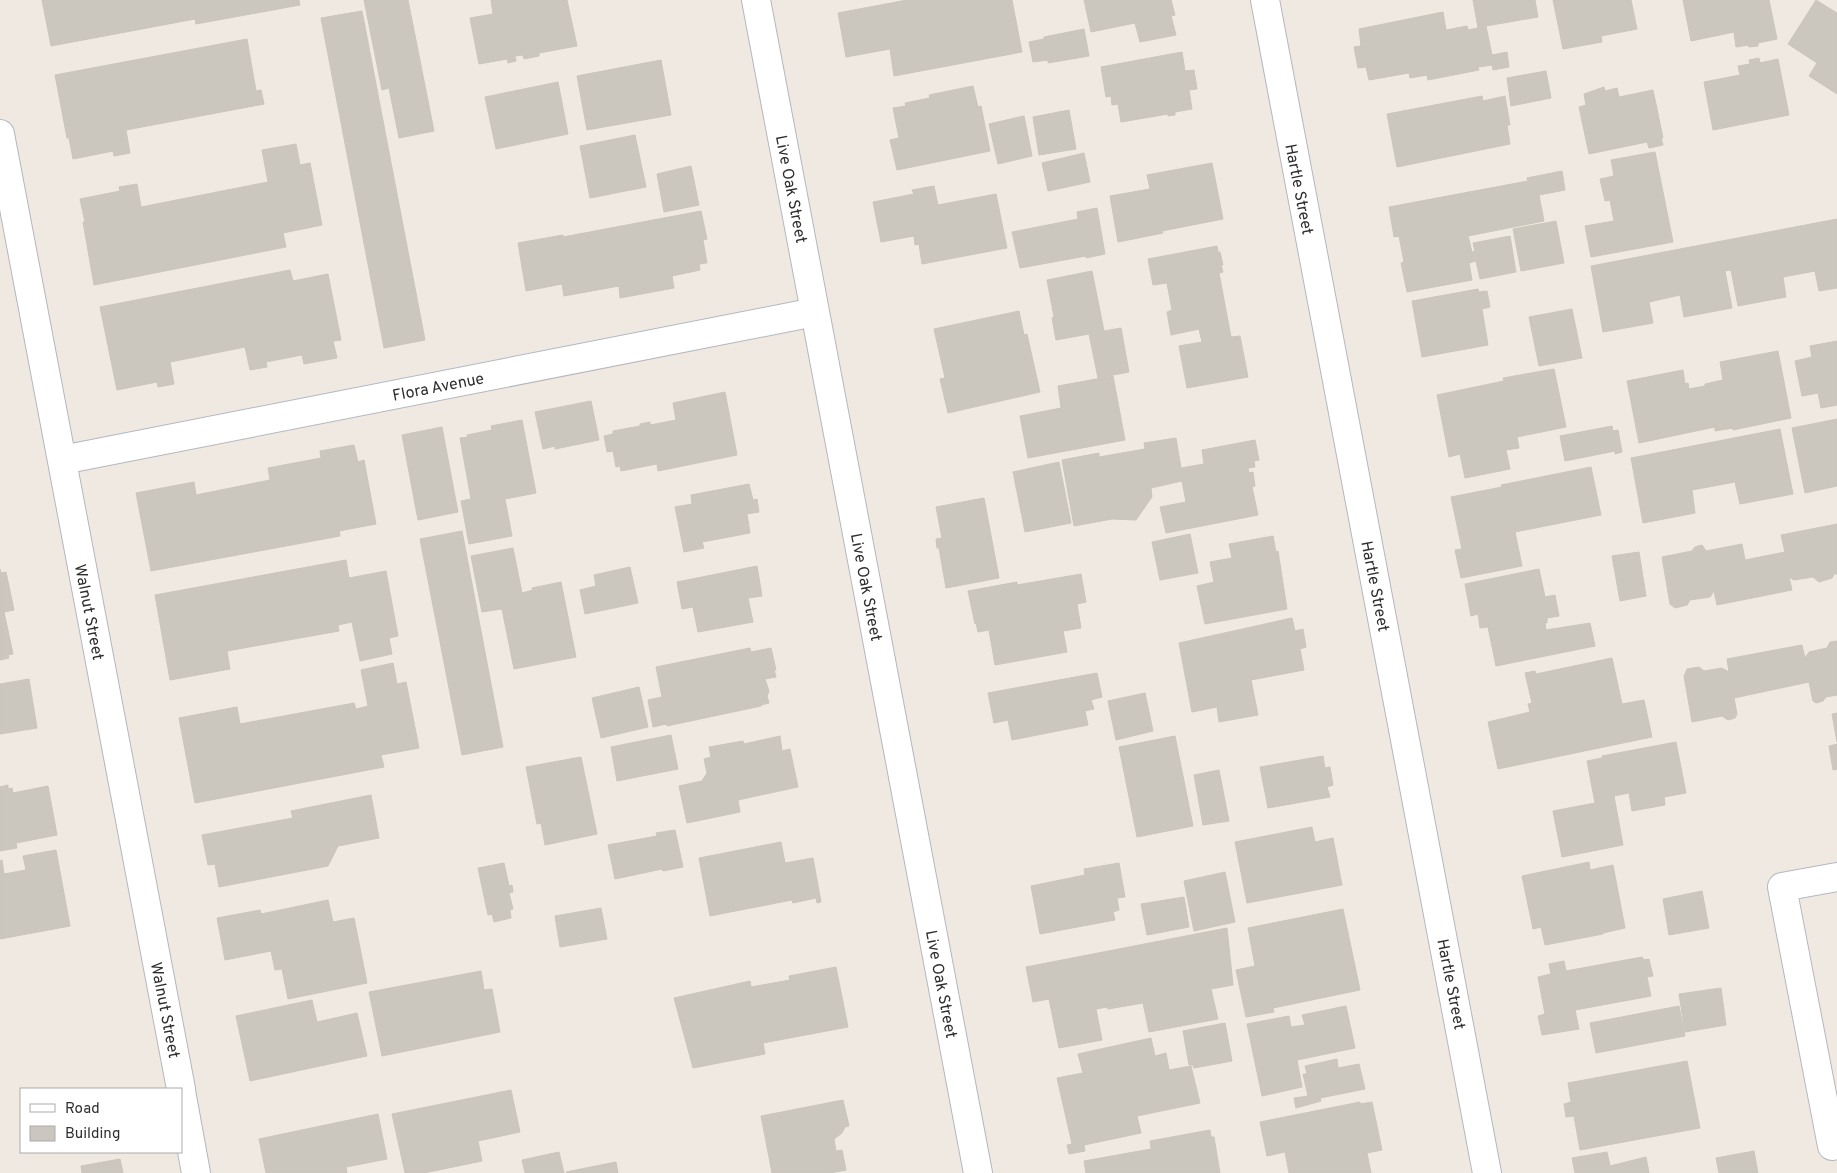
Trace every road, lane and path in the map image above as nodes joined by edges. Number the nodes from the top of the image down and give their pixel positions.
1 (756, 0) edge
2 (1265, 0) edge
3 (0, 134) edge
4 (815, 312) junction
5 (62, 460) junction
6 (1837, 877) edge
7 (181, 1088) edge
8 (182, 1096) edge
9 (1837, 1145) edge
10 (196, 1173) edge
11 (978, 1173) edge
12 (1487, 1173) edge

1 - 4 street, Live Oak Street
2 - 12 street, Hartle Street
3 - 5 street, Walnut Street
4 - 5 street, Flora Avenue
4 - 11 street, Live Oak Street
5 - 7 street, Walnut Street
6 - 9 street
8 - 10 street, Walnut Street

